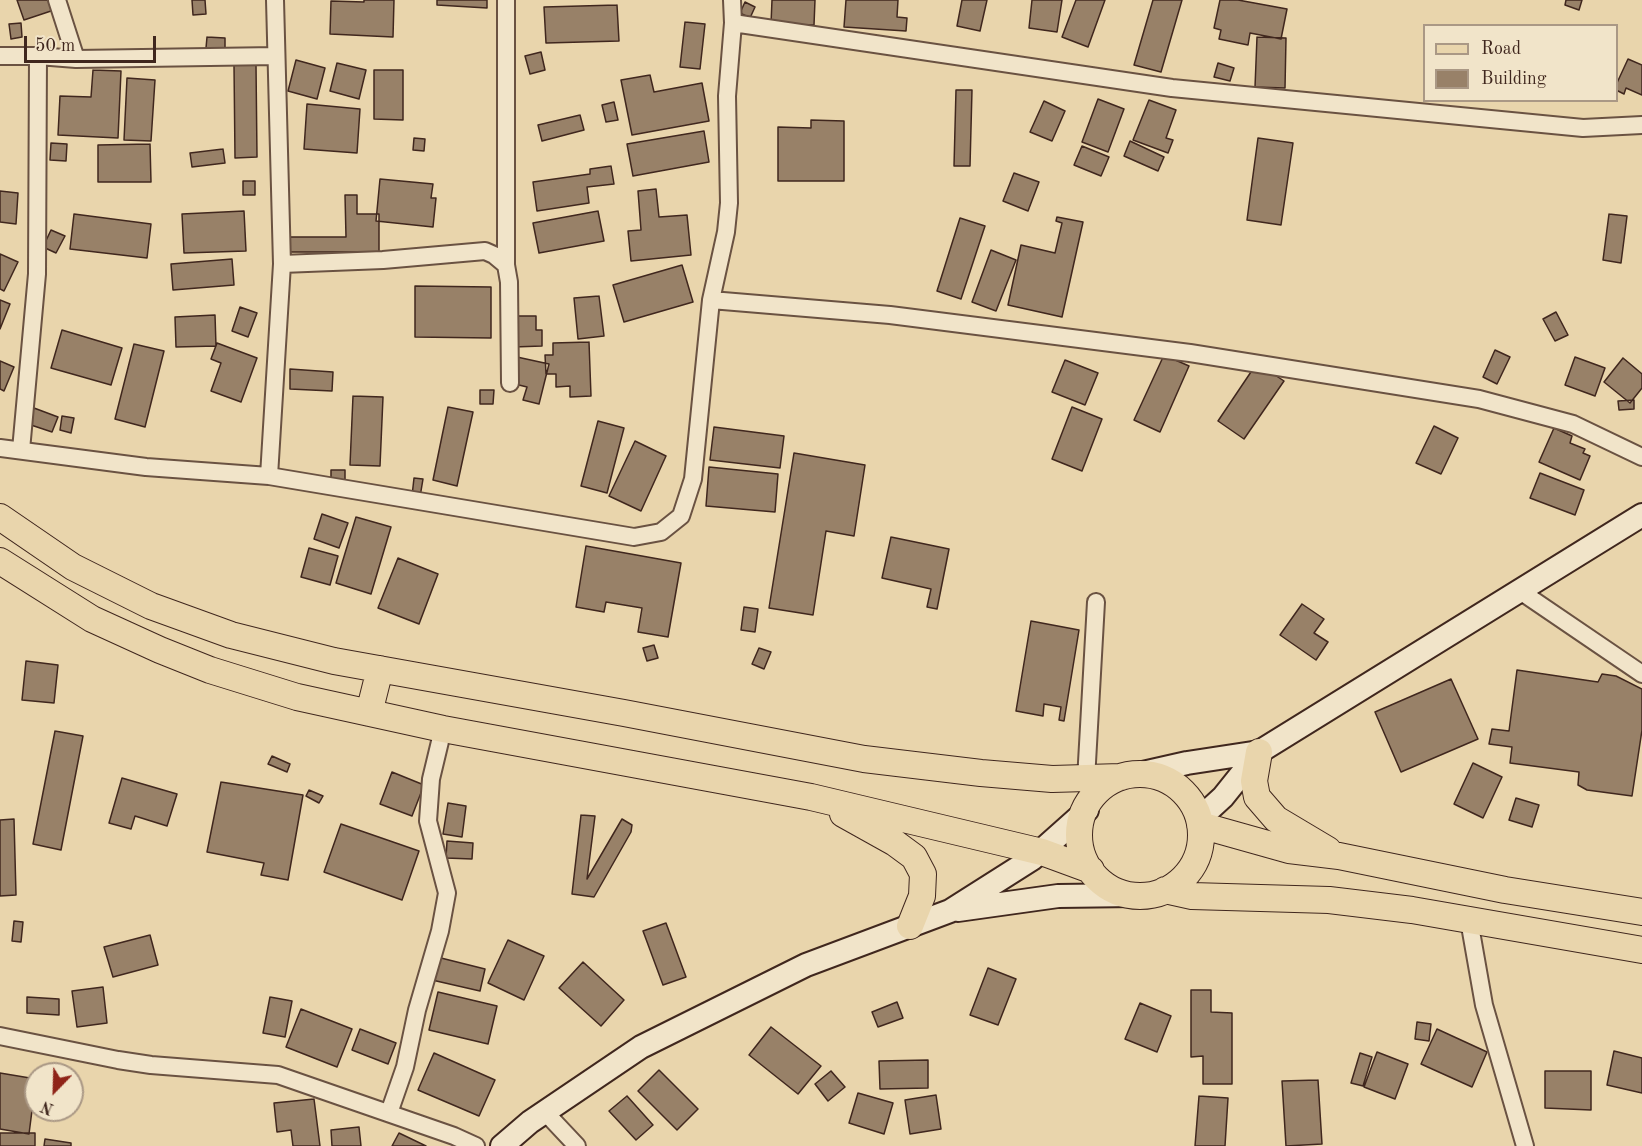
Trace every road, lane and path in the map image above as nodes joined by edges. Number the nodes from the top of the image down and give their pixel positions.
1 (57, 0) edge
2 (275, 0) edge
3 (506, 0) edge
4 (732, 0) edge
5 (733, 23) junction
6 (0, 56) edge
7 (38, 56) junction
8 (276, 56) junction
9 (76, 60) junction
10 (1642, 125) edge
11 (282, 264) junction
12 (506, 265) junction
13 (711, 300) junction
14 (510, 383) dead end
15 (0, 448) edge
16 (21, 450) junction
17 (1642, 457) edge
18 (269, 476) junction
19 (1642, 515) edge
20 (0, 517) edge
21 (0, 561) edge
22 (1520, 591) junction
23 (1096, 602) dead end
24 (380, 669) junction
25 (1642, 674) edge
26 (369, 713) junction
27 (443, 729) junction
28 (1259, 752) junction
29 (1128, 776) junction
30 (1086, 780) junction
31 (811, 797) junction
32 (1087, 810) junction
33 (1199, 820) junction
34 (1042, 852) junction
35 (1339, 856) junction
36 (1090, 870) junction
37 (1165, 890) junction
38 (1135, 896) junction
39 (950, 911) junction
40 (1642, 912) edge
41 (1469, 920) junction
42 (910, 926) junction
43 (1642, 950) edge
44 (0, 1036) edge
45 (545, 1112) junction
46 (389, 1113) junction
47 (476, 1146) edge
48 (502, 1146) edge
49 (577, 1146) edge
50 (1526, 1146) edge

1 - 9 street
2 - 8 street
3 - 12 street
4 - 5 street
5 - 10 street
5 - 13 street
6 - 7 street
7 - 9 street
7 - 16 street
8 - 9 street
8 - 11 street
11 - 12 street
11 - 18 street
12 - 14 street
13 - 17 street
13 - 18 street
15 - 16 street
16 - 18 street
19 - 22 street
20 - 24 main road
21 - 26 main road
22 - 25 street
22 - 28 street
23 - 30 street
24 - 26 main road
24 - 30 main road
26 - 27 main road
27 - 31 main road
27 - 46 street
28 - 29 street
28 - 33 street
28 - 35 main road
29 - 30 main road
29 - 32 main road
29 - 33 main road
31 - 34 main road
31 - 42 main road
32 - 34 street
32 - 36 main road
33 - 35 main road
33 - 37 main road
34 - 36 main road
34 - 39 street
35 - 40 main road
36 - 38 main road
37 - 38 main road
37 - 41 main road
38 - 39 street
39 - 42 street
41 - 43 main road
41 - 50 street
42 - 45 street
44 - 46 street
45 - 48 street
45 - 49 street
46 - 47 street

